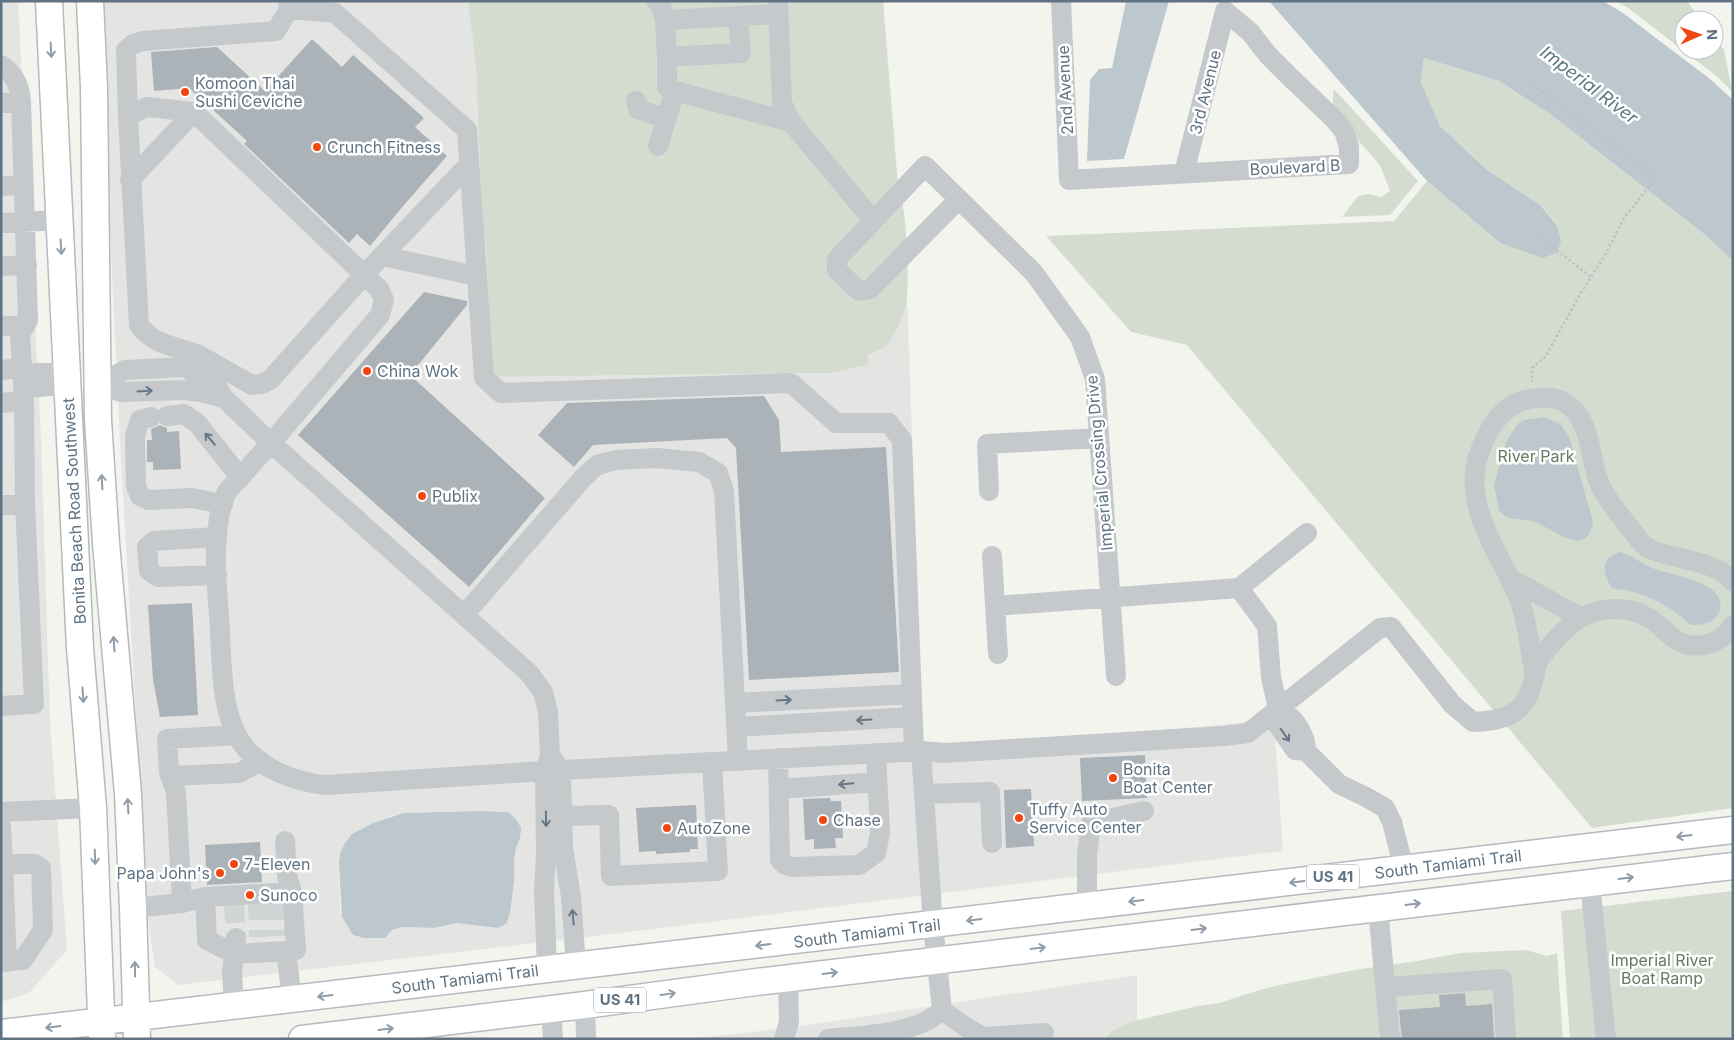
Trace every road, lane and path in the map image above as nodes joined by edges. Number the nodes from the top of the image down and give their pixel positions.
1 (49, 1) edge
2 (90, 1) edge
3 (656, 1) edge
4 (1061, 1) edge
5 (289, 5) edge
6 (778, 8) edge
7 (1226, 11) joint
8 (738, 16) junction
9 (665, 20) junction
10 (667, 57) junction
11 (1, 65) edge
12 (1529, 82) dead end
13 (675, 90) junction
14 (636, 101) dead end
15 (21, 102) junction
16 (1, 103) edge
17 (194, 112) junction
18 (128, 116) junction
19 (666, 119) junction
20 (791, 122) junction
21 (658, 146) dead end
22 (469, 164) junction
23 (1184, 173) junction
24 (130, 180) junction
25 (1069, 180) joint
26 (24, 185) junction
27 (1, 186) edge
28 (959, 199) junction
29 (59, 220) junction
30 (873, 220) junction
31 (25, 222) junction
32 (1, 223) edge
33 (1537, 235) dead end
34 (382, 256) junction
35 (27, 265) junction
36 (1, 266) edge
37 (364, 275) junction
38 (477, 276) junction
39 (1591, 277) junction
40 (26, 325) junction
41 (1, 326) edge
42 (194, 362) junction
43 (1, 370) edge
44 (22, 375) junction
45 (68, 384) junction
46 (97, 385) junction
47 (224, 398) junction
48 (1534, 398) junction
49 (24, 401) junction
50 (1, 403) edge
51 (1099, 438) junction
52 (271, 443) junction
53 (240, 477) junction
54 (988, 491) dead end
55 (223, 504) junction
56 (25, 505) junction
57 (1, 506) edge
58 (1307, 534) dead end
59 (216, 537) junction
60 (992, 556) dead end
61 (216, 575) junction
62 (1509, 578) junction
63 (1733, 582) edge
64 (1239, 588) junction
65 (1110, 598) junction
66 (995, 606) junction
67 (464, 616) junction
68 (1580, 618) junction
69 (1733, 625) edge
70 (998, 654) dead end
71 (1535, 675) junction
72 (1116, 676) dead end
73 (912, 694) junction
74 (735, 703) junction
75 (1, 706) edge
76 (1278, 709) junction
77 (913, 717) junction
78 (737, 727) junction
79 (238, 735) junction
80 (917, 751) junction
81 (876, 753) junction
82 (778, 758) junction
83 (738, 760) junction
84 (261, 761) junction
85 (712, 762) junction
86 (552, 766) junction
87 (170, 776) junction
88 (878, 782) junction
89 (779, 788) junction
90 (924, 794) junction
91 (93, 808) junction
92 (1144, 811) dead end
93 (1, 812) edge
94 (562, 816) junction
95 (1, 827) edge
96 (1733, 830) edge
97 (285, 841) dead end
98 (992, 843) dead end
99 (2, 864) edge
100 (1733, 866) edge
101 (1404, 869) junction
102 (1590, 883) junction
103 (271, 896) junction
104 (205, 897) junction
105 (182, 902) junction
106 (1088, 906) junction
107 (134, 908) junction
108 (1378, 908) junction
109 (933, 925) junction
110 (236, 946) junction
111 (272, 946) junction
112 (937, 960) junction
113 (4, 962) edge
114 (576, 965) junction
115 (547, 969) junction
116 (788, 978) junction
117 (1386, 987) junction
118 (292, 1000) junction
119 (234, 1005) junction
120 (585, 1005) junction
121 (551, 1009) junction
122 (942, 1010) junction
123 (136, 1028) edge
124 (102, 1030) edge
125 (927, 1030) edge
126 (1, 1033) edge
127 (1044, 1033) dead end
128 (302, 1039) edge
129 (553, 1039) edge
130 (586, 1039) edge
131 (784, 1039) edge
132 (828, 1039) edge
133 (1390, 1039) edge
134 (1506, 1039) edge
135 (1606, 1039) edge

1 -> 29 main road, Bonita Beach Road Southwest
2 - 46 main road, Bonita Beach Road Southwest
3 - 9 street
4 - 25 street, 2nd Avenue
5 - 18 street
5 - 22 street
6 - 8 street
6 - 20 street
7 - 23 street, 3rd Avenue
7 - 23 street, Boulevard B
8 - 9 street
8 - 10 street
9 - 10 street
10 - 13 street
11 - 15 street
12 - 39 path
13 - 19 street
13 - 20 street
14 - 19 street
15 - 16 street
15 - 26 street
17 - 18 street
17 - 24 street
17 - 37 street
18 - 24 street
19 - 21 street
20 - 30 street
22 - 34 street
22 - 38 street
23 - 25 street, Boulevard B
24 - 42 street
26 - 27 street
26 - 31 street
28 - 30 street, Imperial Crossing Drive
28 - 30 street
28 - 51 street, Imperial Crossing Drive
29 - 31 street
29 -> 45 main road, Bonita Beach Road Southwest
31 - 32 street
31 - 35 street
33 - 39 path
34 - 37 street
34 - 38 street
35 - 36 street
35 - 40 street
37 - 42 street
37 - 52 street
38 - 73 street
39 - 48 path
40 - 41 street
40 - 44 street
42 - 46 street
42 - 47 street
43 - 44 street
44 - 45 street
44 - 49 street
45 - 46 main road
45 -> 91 main road, Bonita Beach Road Southwest
46 -> 47 street
107 -> 46 main road, Bonita Beach Road Southwest
47 - 52 street
48 - 62 street
48 - 63 street
49 - 50 street
49 - 56 street
51 - 54 street
51 - 65 street, Imperial Crossing Drive
52 - 53 street
52 - 67 street
53 - 55 street
53 -> 55 street
55 - 59 street
56 - 57 street
56 - 75 street
58 - 64 street
59 - 61 street
59 - 61 street
60 - 66 street
61 - 79 street
62 - 68 street
62 - 71 street
64 - 65 street
64 - 76 street
65 - 66 street
65 - 72 street, Imperial Crossing Drive
66 - 70 street
67 - 74 street
67 - 86 street
68 - 69 street
68 - 71 street
71 - 76 street
74 -> 73 street
73 - 77 street
74 - 78 street
76 - 80 street
76 - 101 street
77 -> 78 street
77 - 80 street
78 - 83 street
79 - 84 street
79 - 87 street
80 - 81 street
80 - 90 street
81 - 82 street
81 - 88 street
82 - 83 street
82 - 89 street
83 - 85 street
84 - 86 street
84 - 87 street
85 - 86 street
85 - 94 street
86 - 94 street
86 -> 115 street
87 - 105 street
88 -> 89 street
88 - 89 street
90 - 98 street
90 - 109 street
91 - 93 street
91 -> 124 main road, Bonita Beach Road Southwest
92 - 106 street
114 -> 94 street
95 - 99 street
96 -> 101 main road, South Tamiami Trail / US 41
97 - 103 street
99 - 113 street
99 - 113 street
102 -> 100 main road, US 41
101 -> 106 main road, South Tamiami Trail / US 41
108 -> 102 main road, US 41
102 - 135 street
103 - 104 street
103 - 111 street
104 - 105 street
104 - 110 street
105 - 107 street
106 -> 109 main road, South Tamiami Trail / US 41
123 -> 107 main road, Bonita Beach Road Southwest
112 -> 108 main road, US 41
108 - 117 street
109 - 112 street
109 -> 114 main road, South Tamiami Trail / US 41
110 - 111 street
110 - 119 street
111 - 118 street
116 -> 112 main road, US 41
112 - 122 street
114 - 115 main road, South Tamiami Trail / US 41
115 -> 118 main road, South Tamiami Trail / US 41
120 -> 116 main road, US 41
116 - 131 street
117 - 133 street
117 - 134 street
118 - 119 main road, South Tamiami Trail / US 41
119 - 123 main road, South Tamiami Trail / US 41
120 - 121 main road, US 41
120 - 130 street
128 -> 121 main road, US 41
121 - 129 street
122 - 125 street
122 - 127 street
123 - 124 main road, South Tamiami Trail / US 41
124 -> 126 main road, South Tamiami Trail / US 41
125 - 132 street

